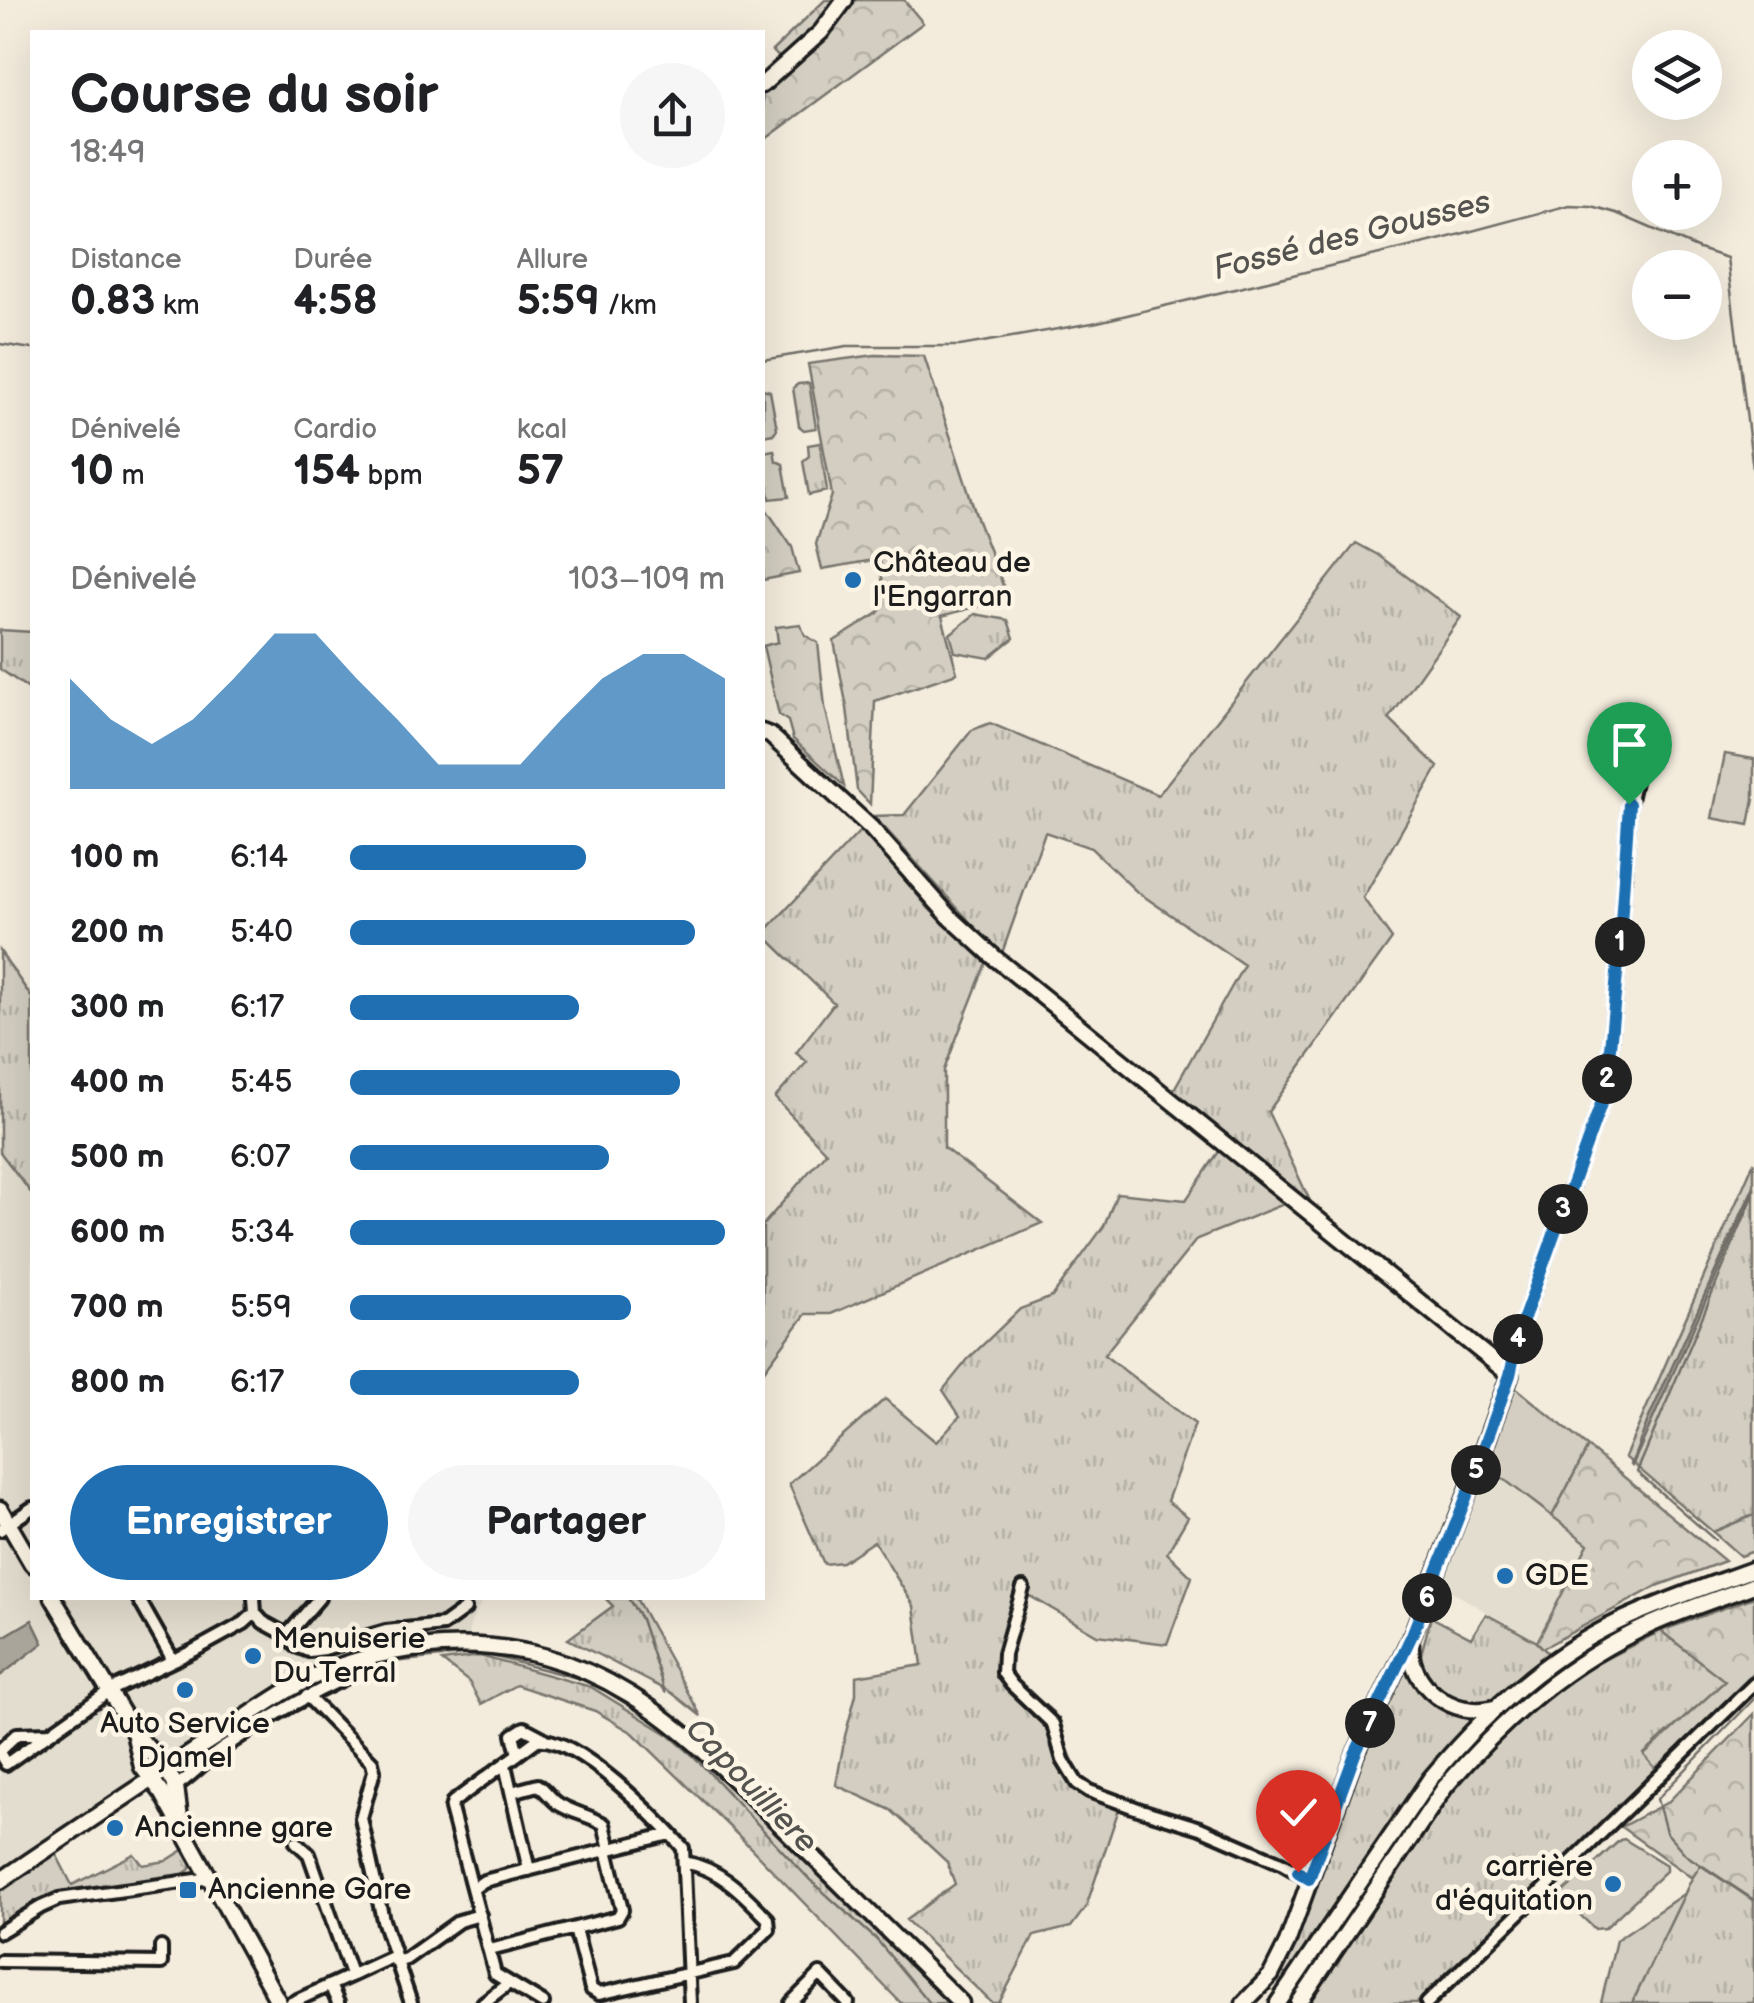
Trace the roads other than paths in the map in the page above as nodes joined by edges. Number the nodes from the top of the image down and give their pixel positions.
1 (845, 0) edge
2 (765, 82) edge
3 (765, 733) edge
4 (1643, 739) dead end
5 (1510, 1375) junction
6 (0, 1509) edge
7 (30, 1509) edge
8 (5, 1527) edge
9 (30, 1561) edge
10 (1754, 1569) edge
11 (1754, 1585) edge
12 (1023, 1588) dead end
13 (54, 1600) edge
14 (139, 1600) edge
15 (254, 1600) edge
16 (317, 1600) edge
17 (465, 1609) dead end
18 (255, 1613) junction
19 (287, 1635) junction
20 (1412, 1635) junction
21 (1412, 1659) junction
22 (173, 1660) junction
23 (1396, 1668) junction
24 (345, 1678) dead end
25 (1754, 1684) edge
26 (109, 1691) junction
27 (307, 1696) junction
28 (1495, 1708) junction
29 (134, 1732) junction
30 (51, 1733) junction
31 (544, 1739) junction
32 (0, 1752) edge
33 (518, 1754) junction
34 (505, 1765) junction
35 (166, 1769) junction
36 (152, 1779) junction
37 (170, 1790) junction
38 (512, 1792) junction
39 (670, 1834) junction
40 (296, 1842) dead end
41 (608, 1850) junction
42 (684, 1862) junction
43 (530, 1870) junction
44 (211, 1878) junction
45 (1309, 1879) junction
46 (0, 1880) edge
47 (474, 1888) junction
48 (480, 1915) junction
49 (575, 1929) junction
50 (0, 1932) edge
51 (161, 1947) dead end
52 (490, 1950) junction
53 (395, 1959) junction
54 (0, 1961) edge
55 (352, 1974) junction
56 (688, 1974) junction
57 (509, 1983) junction
58 (330, 1984) junction
59 (279, 2003) edge
60 (291, 2003) edge
61 (338, 2003) edge
62 (412, 2003) edge
63 (483, 2003) edge
64 (543, 2003) edge
65 (690, 2003) edge
66 (791, 2003) edge
67 (848, 2003) edge
68 (960, 2003) edge
69 (1244, 2003) edge
70 (1278, 2003) edge
71 (1299, 2003) edge
72 (1427, 2003) edge

1 - 2 street
3 - 5 street
4 - 5 street
5 - 20 street
6 - 8 street
7 - 8 street
8 - 9 street
10 - 28 street
11 - 71 street
12 - 45 street
13 - 26 street
14 - 22 street
15 - 18 street
16 - 19 street
17 - 19 street
18 - 19 street
18 - 22 street
20 - 21 street
20 - 23 street
21 - 23 street
21 - 28 street
22 - 26 street
23 - 45 street
24 - 27 street
25 - 72 street
26 - 29 street
26 - 30 street
27 - 37 street
27 - 53 street
28 - 70 street
29 - 35 street
29 - 36 street
30 - 32 street
30 - 32 street
31 - 33 street
31 - 33 street
31 - 39 street
33 - 34 street
34 - 38 street
34 - 47 street
35 - 36 street
35 - 37 street
35 - 68 street
36 - 37 street
36 - 46 street
37 - 44 street
38 - 41 street
38 - 43 street
39 - 41 street
39 - 42 street
40 - 55 street
41 - 43 street
41 - 49 street
42 - 56 street
42 - 56 street
43 - 47 street
44 - 50 street
44 - 59 street
45 - 69 street
47 - 48 street
48 - 52 street
48 - 53 street
49 - 52 street
49 - 56 street
51 - 54 street
52 - 57 street
53 - 55 street
53 - 62 street
55 - 58 street
56 - 65 street
57 - 63 street
57 - 64 street
58 - 60 street
58 - 61 street
66 - 67 street

